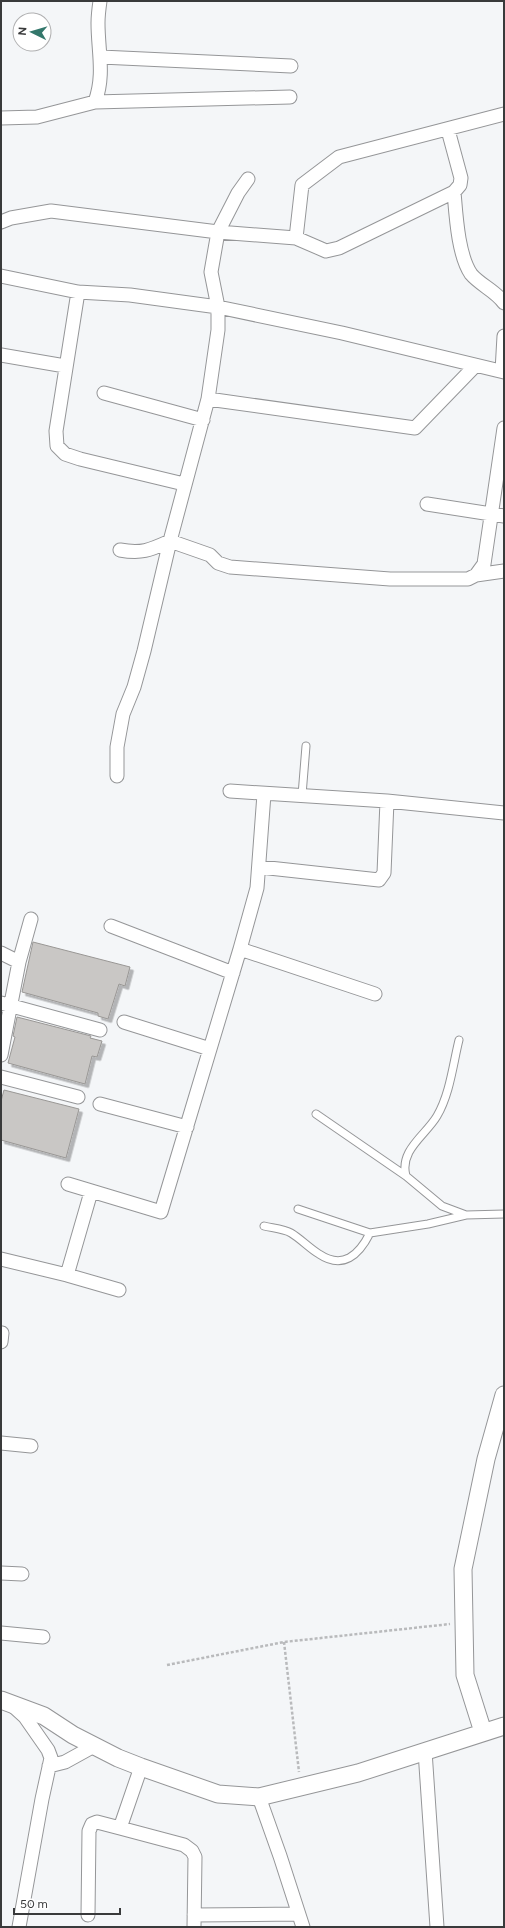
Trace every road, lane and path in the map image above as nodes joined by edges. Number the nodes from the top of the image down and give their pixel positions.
1 (100, 1) edge
2 (101, 57) junction
3 (291, 66) dead end
4 (290, 97) dead end
5 (95, 102) junction
6 (504, 114) edge
7 (1, 118) edge
8 (448, 130) junction
9 (248, 179) dead end
10 (454, 192) junction
11 (1, 222) edge
12 (218, 232) junction
13 (296, 238) junction
14 (1, 276) edge
15 (78, 292) junction
16 (504, 303) edge
17 (218, 307) junction
18 (504, 336) edge
19 (1, 355) edge
20 (65, 366) junction
21 (476, 366) junction
22 (503, 372) edge
23 (104, 393) dead end
24 (208, 399) junction
25 (203, 420) junction
26 (504, 434) edge
27 (184, 484) junction
28 (427, 504) dead end
29 (498, 515) edge
30 (170, 541) junction
31 (120, 550) dead end
32 (504, 571) edge
33 (476, 575) junction
34 (306, 746) dead end
35 (117, 776) dead end
36 (230, 791) dead end
37 (264, 794) junction
38 (302, 795) junction
39 (387, 800) junction
40 (504, 813) edge
41 (260, 867) junction
42 (31, 919) dead end
43 (112, 926) dead end
44 (240, 949) junction
45 (1, 954) edge
46 (19, 962) junction
47 (234, 972) junction
48 (375, 994) dead end
49 (6, 1004) edge
50 (124, 1022) dead end
51 (100, 1030) dead end
52 (3, 1037) edge
53 (459, 1040) dead end
54 (210, 1049) junction
55 (1, 1055) edge
56 (1, 1077) edge
57 (78, 1097) dead end
58 (100, 1104) dead end
59 (316, 1114) dead end
60 (187, 1127) junction
61 (406, 1176) junction
62 (68, 1184) dead end
63 (92, 1192) junction
64 (298, 1209) dead end
65 (504, 1214) edge
66 (466, 1215) junction
67 (264, 1226) dead end
68 (370, 1233) junction
69 (1, 1259) edge
70 (67, 1275) junction
71 (119, 1290) dead end
72 (504, 1395) edge
73 (1, 1443) edge
74 (32, 1446) dead end
75 (1, 1573) edge
76 (22, 1574) dead end
77 (464, 1622) junction
78 (1, 1633) edge
79 (43, 1637) dead end
80 (284, 1642) junction
81 (168, 1665) dead end
82 (5, 1701) edge
83 (504, 1726) edge
84 (483, 1732) junction
85 (94, 1746) junction
86 (425, 1751) junction
87 (50, 1766) junction
88 (141, 1767) junction
89 (300, 1787) junction
90 (259, 1797) junction
91 (120, 1828) junction
92 (298, 1914) junction
93 (88, 1915) dead end
94 (194, 1921) edge
95 (19, 1927) edge
96 (303, 1927) edge
97 (437, 1927) edge

1 - 2 street
2 - 3 street
2 - 5 street
4 - 5 street
5 - 7 street
6 - 8 street
8 - 10 street
8 - 13 street
9 - 12 street
10 - 13 street
10 - 16 street
11 - 12 street
12 - 13 street
12 - 17 street
14 - 15 street
15 - 17 street
15 - 20 street
17 - 21 street
17 - 24 street
18 - 22 street
19 - 20 street
20 - 27 street
21 - 22 street
21 - 24 street
23 - 25 street
24 - 25 street
25 - 27 street
26 - 29 street
27 - 30 street
28 - 29 street
29 - 33 street
30 - 31 street
30 - 33 street
30 - 35 street
32 - 33 street
34 - 38 lane
36 - 37 street
37 - 38 street
37 - 41 street
38 - 39 street
39 - 40 street
39 - 41 street
41 - 44 street
42 - 46 street
43 - 47 street
44 - 47 street
44 - 48 street
45 - 46 street
46 - 49 street
47 - 54 street
49 - 51 street
49 - 52 street
50 - 54 street
52 - 55 street
53 - 61 lane
54 - 60 street
56 - 57 street
58 - 60 street
59 - 61 lane
60 - 63 street
61 - 66 lane
62 - 63 street
63 - 70 street
64 - 68 lane
65 - 66 lane
66 - 68 lane
67 - 68 lane
69 - 70 street
70 - 71 street
72 - 77 street
73 - 74 street
75 - 76 street
77 - 80 path
77 - 84 street
78 - 79 street
80 - 81 path
80 - 89 path
82 - 85 street
82 - 87 street
83 - 84 street
84 - 86 street
85 - 87 street
85 - 88 street
86 - 89 street
86 - 97 street
87 - 95 street
88 - 90 street
88 - 91 street
89 - 90 street
90 - 92 street
91 - 93 street
91 - 94 street
92 - 94 street
92 - 96 street

